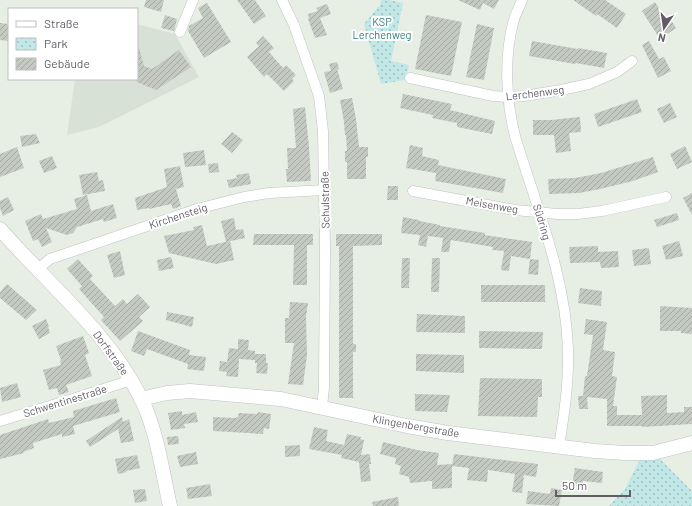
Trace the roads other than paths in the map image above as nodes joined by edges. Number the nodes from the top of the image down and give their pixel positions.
1 (194, 0) edge
2 (282, 0) edge
3 (522, 0) edge
4 (180, 32) dead end
5 (632, 61) dead end
6 (410, 78) dead end
7 (508, 97) junction
8 (325, 190) junction
9 (413, 191) dead end
10 (666, 197) dead end
11 (540, 213) junction
12 (0, 228) edge
13 (38, 269) junction
14 (131, 380) junction
15 (141, 399) junction
16 (322, 407) junction
17 (0, 421) edge
18 (692, 443) edge
19 (559, 446) junction
20 (170, 506) edge

1 - 4 street
2 - 8 street, Schulstraße
3 - 7 street, Südring
5 - 7 street, Lerchenweg
6 - 7 street, Lerchenweg
7 - 11 street, Südring
8 - 13 street, Kirchensteig
8 - 16 street, Schulstraße
9 - 11 street, Meisenweg
10 - 11 street, Meisenweg
11 - 19 street, Südring
12 - 13 street, Dorfstraße
13 - 14 street, Dorfstraße
14 - 15 street, Dorfstraße
14 - 17 street, Schwentinestraße
15 - 16 street, Klingenbergstraße
15 - 20 street, Dorfstraße
16 - 19 street, Klingenbergstraße
18 - 19 street, Klingenbergstraße

